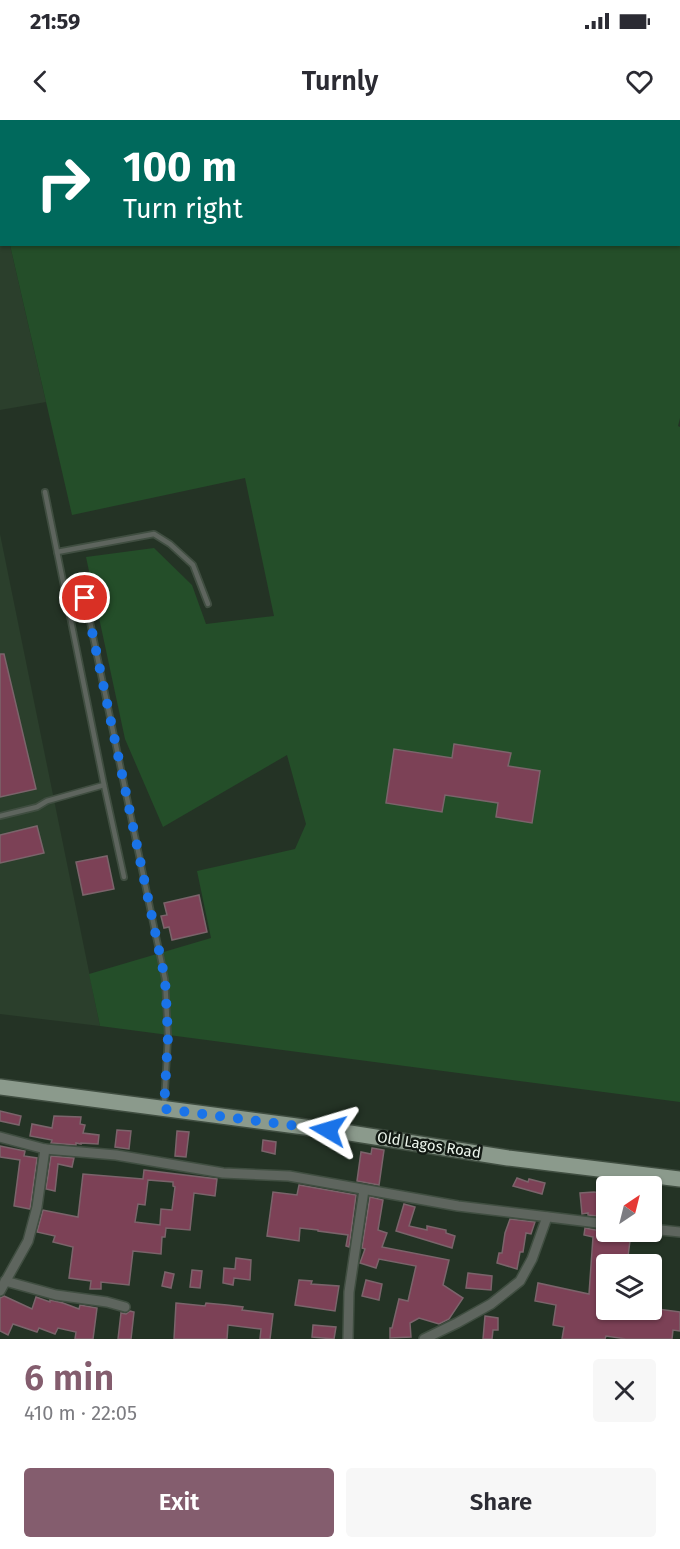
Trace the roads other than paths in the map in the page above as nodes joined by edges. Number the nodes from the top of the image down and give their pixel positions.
1 (45, 492) dead end
2 (57, 552) junction
3 (85, 598) dead end
4 (208, 604) dead end
5 (104, 785) junction
6 (0, 816) edge
7 (124, 877) dead end
8 (0, 1087) edge
9 (164, 1109) junction
10 (0, 1137) edge
11 (45, 1149) junction
12 (680, 1179) edge
13 (364, 1190) junction
14 (547, 1217) junction
15 (596, 1223) edge
16 (662, 1230) edge
17 (680, 1232) edge
18 (5, 1281) junction
19 (0, 1291) edge
20 (125, 1308) dead end
21 (348, 1339) edge
22 (424, 1339) edge

1 - 2 lane
2 - 4 lane
2 - 5 lane
3 - 9 lane
5 - 6 lane
5 - 7 lane
8 - 9 main road, Old Lagos Road
9 - 12 main road, Old Lagos Road
10 - 11 street
11 - 13 street
11 - 18 street
13 - 14 street
13 - 21 street
14 - 15 street
14 - 22 street
16 - 17 street
18 - 19 street
18 - 20 street

